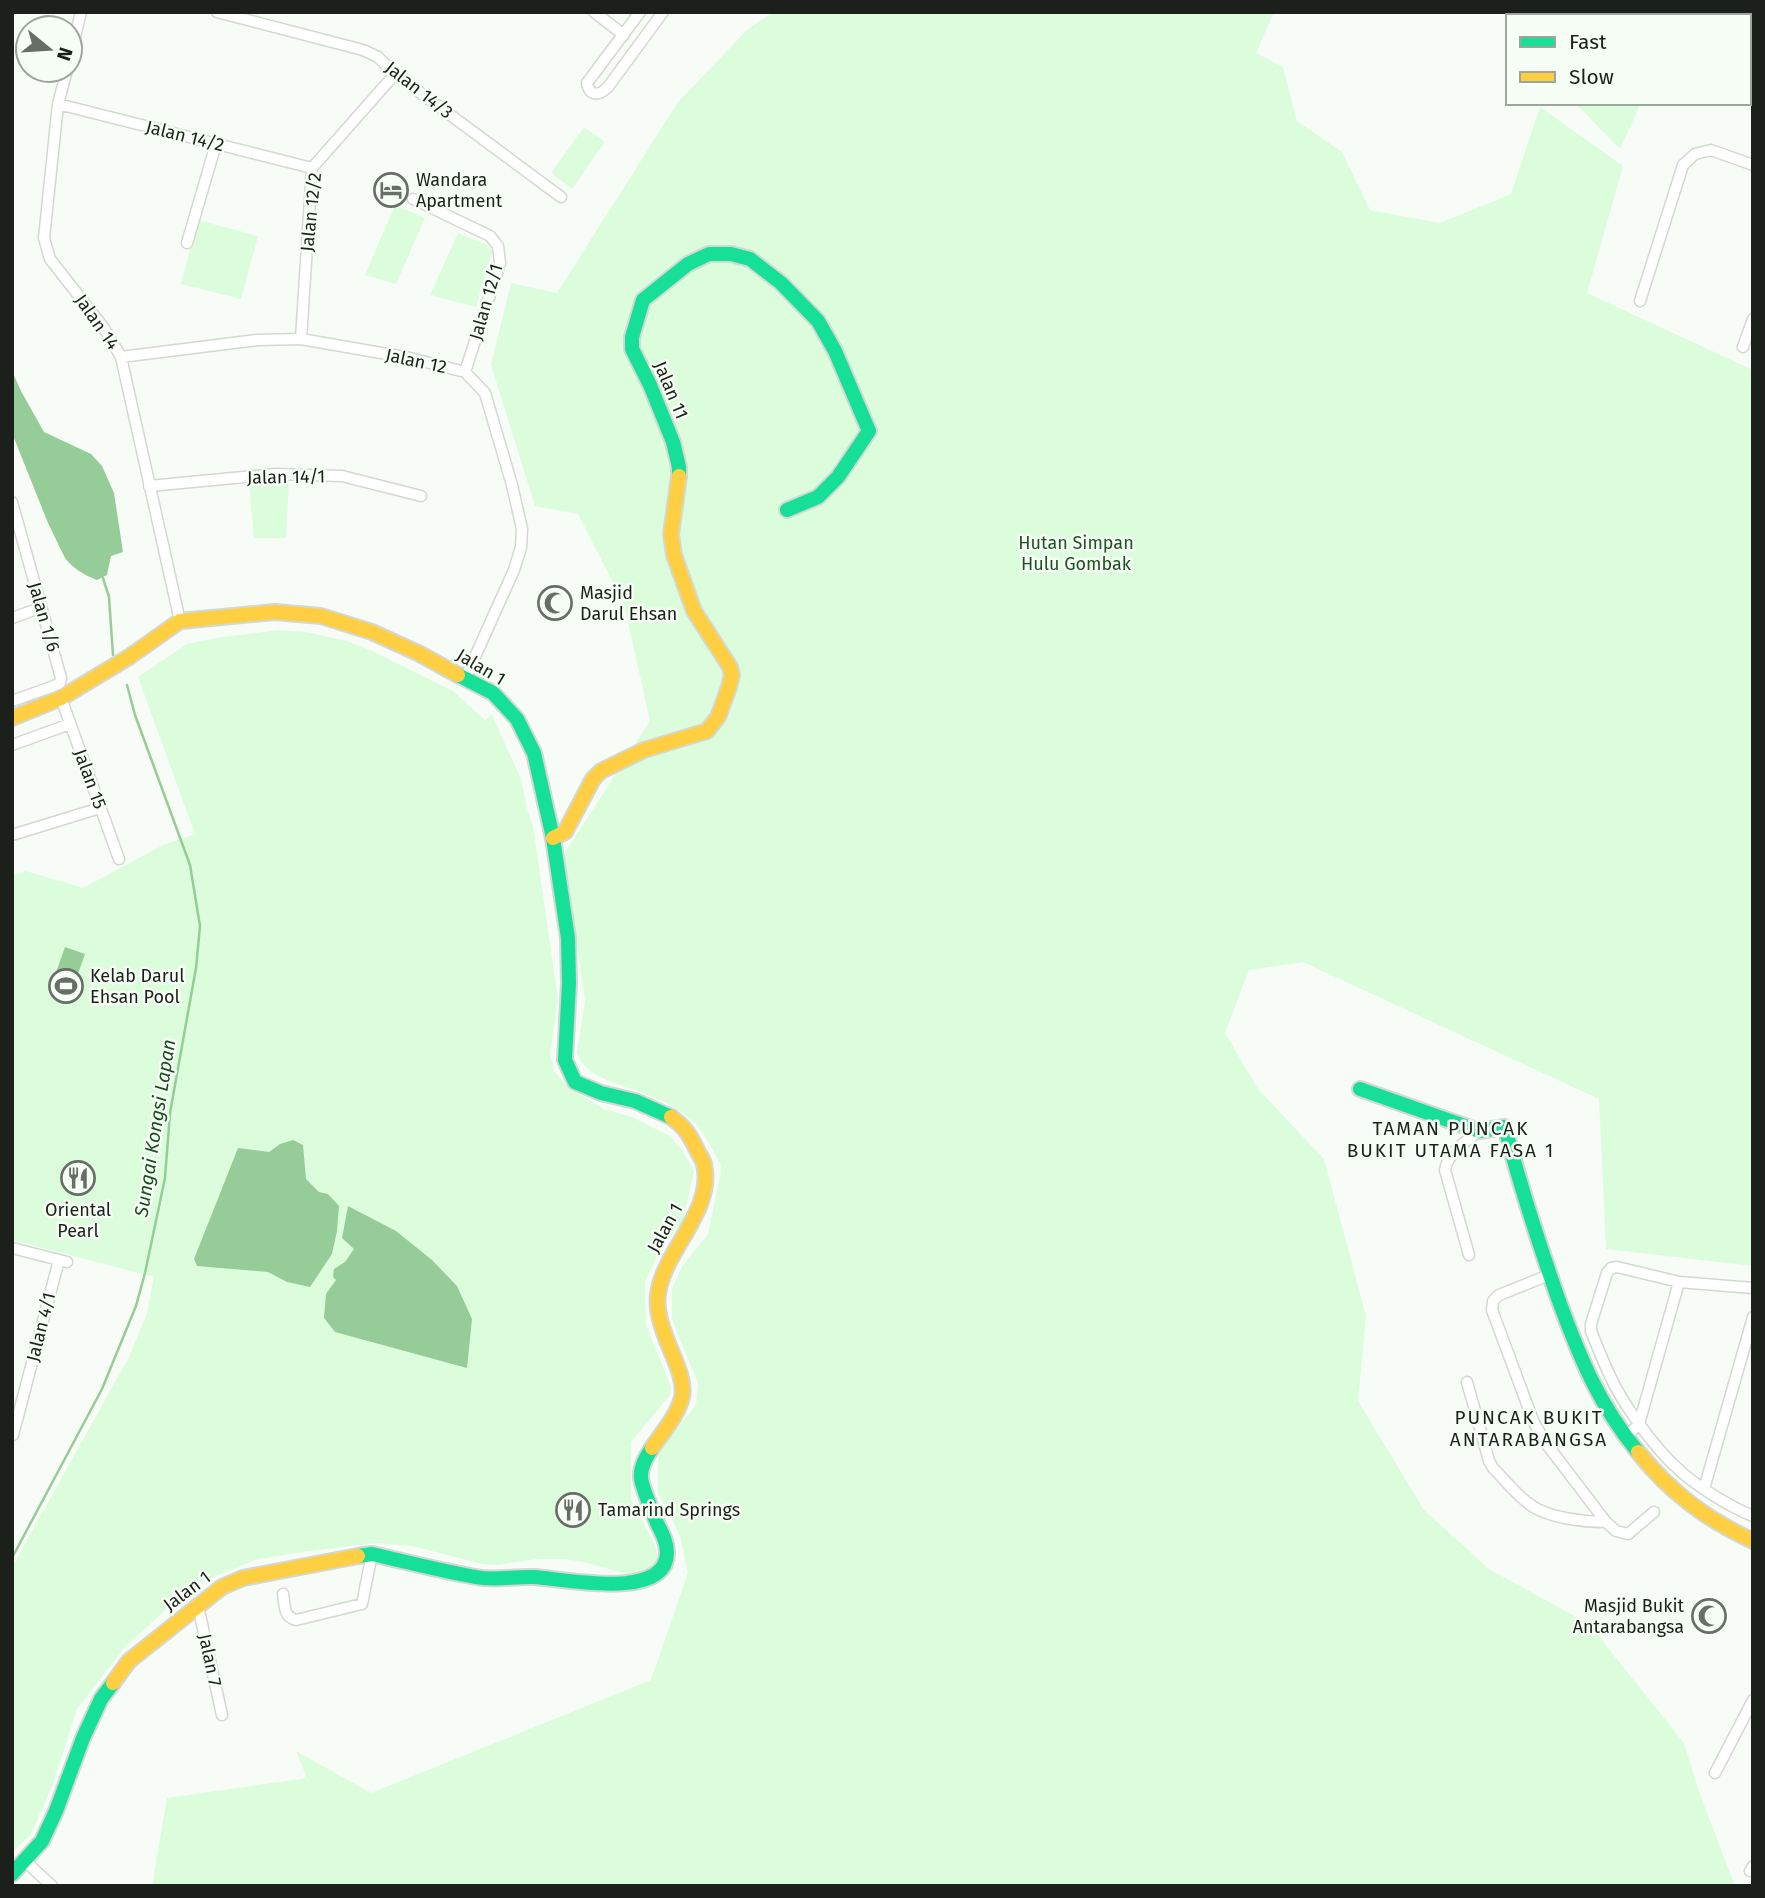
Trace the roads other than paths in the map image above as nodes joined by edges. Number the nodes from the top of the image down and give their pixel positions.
1 (217, 12) edge
2 (594, 12) edge
3 (640, 12) edge
4 (663, 12) edge
5 (624, 34) junction
6 (395, 74) junction
7 (63, 84) edge
8 (58, 104) junction
9 (216, 144) junction
10 (1753, 165) edge
11 (312, 168) junction
12 (561, 197) dead end
13 (413, 199) dead end
14 (187, 243) dead end
15 (1640, 301) dead end
16 (1753, 319) edge
17 (301, 339) junction
18 (1743, 347) dead end
19 (121, 357) junction
20 (465, 372) junction
21 (149, 486) junction
22 (421, 496) dead end
23 (12, 502) edge
24 (786, 510) dead end
25 (16, 531) edge
26 (40, 608) junction
27 (12, 618) edge
28 (180, 621) junction
29 (465, 679) junction
30 (61, 698) junction
31 (12, 701) edge
32 (12, 718) edge
33 (70, 724) junction
34 (12, 745) edge
35 (100, 808) junction
36 (12, 835) edge
37 (553, 838) junction
38 (119, 859) dead end
39 (1360, 1089) dead end
40 (1479, 1131) junction
41 (12, 1248) edge
42 (1469, 1255) dead end
43 (1549, 1275) junction
44 (1679, 1282) junction
45 (1753, 1288) edge
46 (1753, 1317) edge
47 (1466, 1382) dead end
48 (1639, 1424) junction
49 (13, 1435) edge
50 (1627, 1436) junction
51 (1704, 1489) junction
52 (1654, 1512) dead end
53 (1753, 1517) edge
54 (1606, 1522) junction
55 (1753, 1541) edge
56 (372, 1554) junction
57 (283, 1594) dead end
58 (198, 1606) junction
59 (1753, 1700) edge
60 (222, 1715) dead end
61 (1715, 1773) dead end
62 (25, 1861) junction
63 (12, 1874) edge
64 (52, 1886) edge

1 - 6 street, Jalan 14/3
2 - 5 street
3 - 5 street
4 - 5 street
6 - 11 street, Jalan 12/2
6 - 12 street, Jalan 14/3
7 - 8 street, Jalan 14
8 - 9 street, Jalan 14/2
8 - 19 street, Jalan 14
9 - 11 street, Jalan 14/2
9 - 14 street
10 - 15 street
11 - 17 street, Jalan 12/2
13 - 20 street, Jalan 12/1
16 - 18 street
17 - 19 street, Jalan 12
17 - 20 street, Jalan 12
19 - 21 street, Jalan 14
20 - 29 street, Jalan 12
21 - 22 street, Jalan 14/1
21 - 28 street, Jalan 14
23 - 25 street, Jalan 1/6
24 - 37 street, Jalan 11
25 - 26 street, Jalan 1/6
26 - 27 street
26 - 31 street, Jalan 1/6
28 - 29 street, Jalan 1
28 - 30 street, Jalan 1
29 - 37 street, Jalan 1
30 - 32 street, Jalan 1
30 - 33 street, Jalan 15
33 - 34 street
33 - 35 street, Jalan 15
35 - 36 street
35 - 38 street, Jalan 15
37 - 56 street, Jalan 1
39 - 40 street
40 - 42 street
40 - 43 street
41 - 49 street, Jalan 4/1
43 - 50 street
43 - 54 street
44 - 45 street
44 - 48 street
44 - 48 street
46 - 51 street
47 - 54 street
48 - 50 street
48 - 51 street
50 - 55 street
51 - 53 street
52 - 54 street
56 - 57 street
56 - 58 street, Jalan 1
58 - 60 street, Jalan 7
58 - 62 street, Jalan 1
59 - 61 street
62 - 63 street, Jalan 1
62 - 64 street

